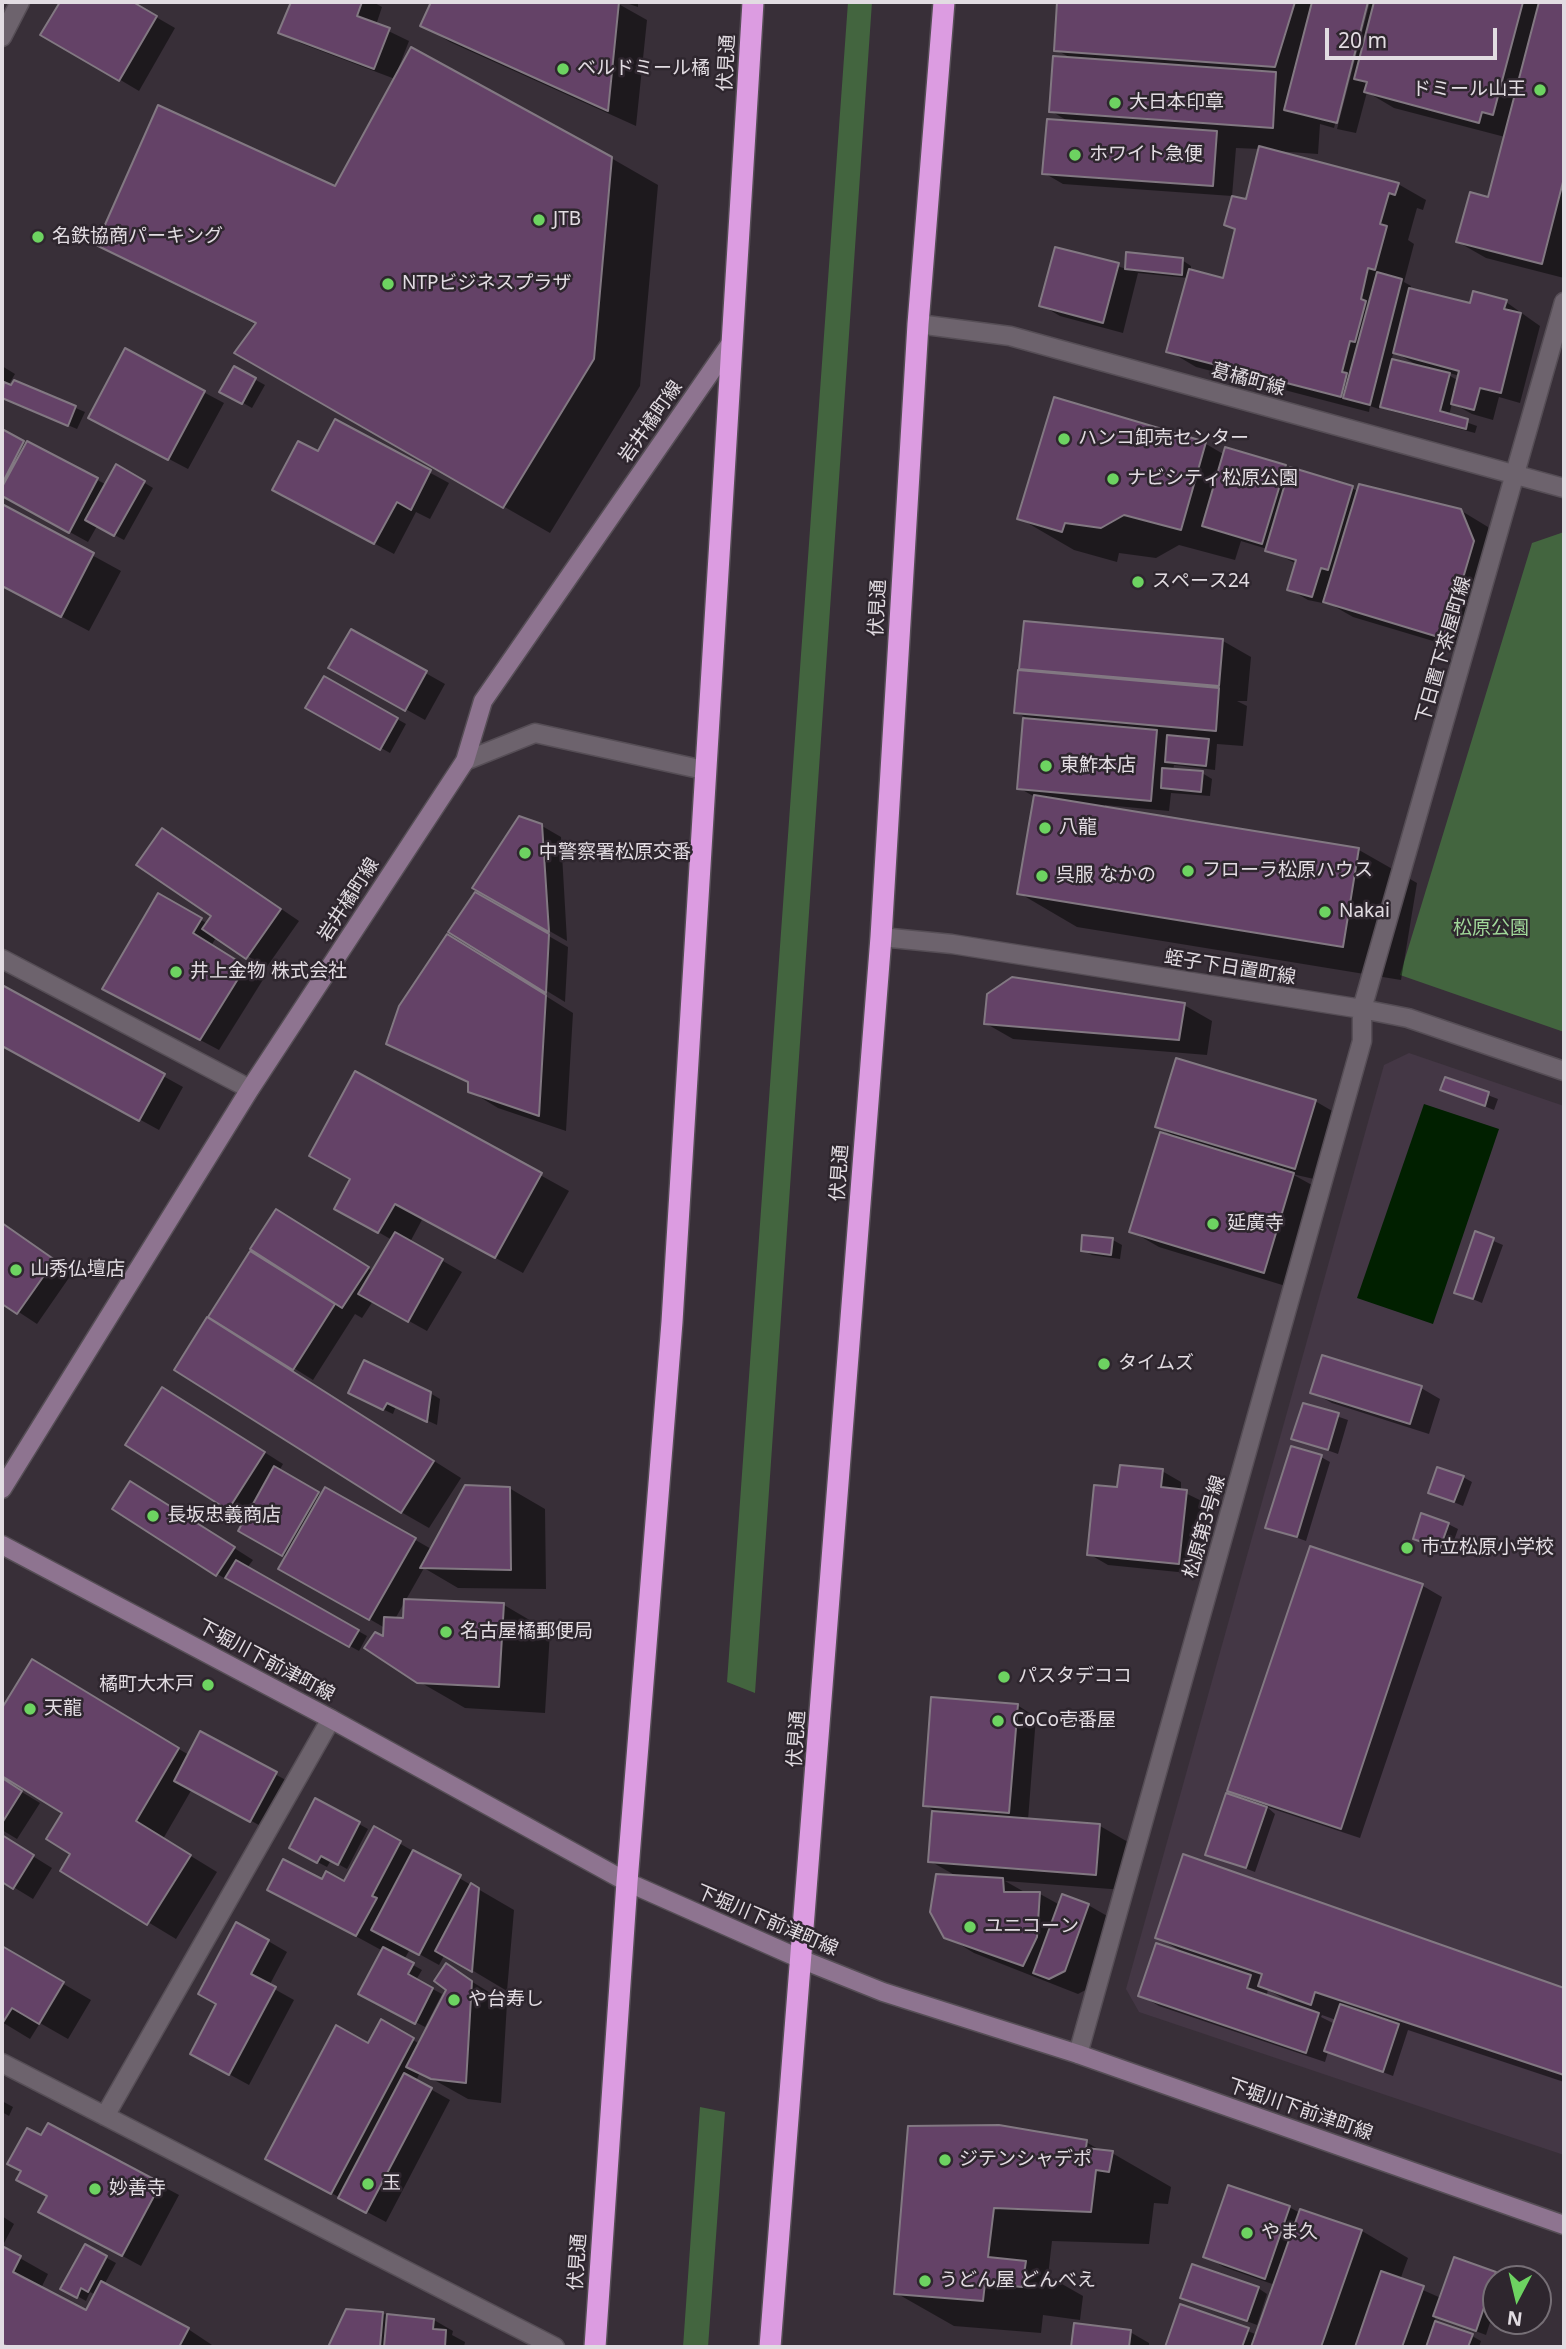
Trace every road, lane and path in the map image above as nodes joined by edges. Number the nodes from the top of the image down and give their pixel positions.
1 (20, 2) edge
2 (754, 2) edge
3 (944, 2) edge
4 (2, 37) edge
5 (1564, 302) edge
6 (918, 324) junction
7 (735, 338) junction
8 (1516, 475) junction
9 (1564, 488) edge
10 (465, 761) junction
11 (705, 771) junction
12 (881, 937) junction
13 (2, 959) edge
14 (1362, 1009) junction
15 (1564, 1071) edge
16 (250, 1089) junction
17 (2, 1489) edge
18 (2, 1545) edge
19 (331, 1719) junction
20 (627, 1882) junction
21 (803, 1960) junction
22 (1078, 2054) junction
23 (2, 2063) edge
24 (105, 2116) junction
25 (1564, 2225) edge
26 (555, 2347) edge
27 (595, 2347) edge
28 (770, 2347) edge

1 - 4 street
2 - 7 highway, 伏見通
3 - 6 highway, 伏見通
5 - 8 street, 下日置下茶屋町線
6 - 8 street, 葛橘町線
6 - 12 highway, 伏見通
7 - 10 street, 岩井橘町線
7 - 11 highway, 伏見通
8 - 9 street, 葛橘町線
8 - 14 street, 下日置下茶屋町線
10 - 11 street
10 - 16 street, 岩井橘町線
11 - 20 highway, 伏見通
12 - 14 street, 蛭子下日置町線
12 - 21 highway, 伏見通
13 - 16 street
14 - 15 street, 蛭子下日置町線
14 - 22 street, 松原第3号線
16 - 17 street, 岩井橘町線
18 - 19 street, 下堀川下前津町線
19 - 20 street, 下堀川下前津町線
19 - 24 street
20 - 21 street, 下堀川下前津町線
20 - 27 highway, 伏見通
21 - 22 street, 下堀川下前津町線
21 - 28 highway, 伏見通
22 - 25 street, 下堀川下前津町線
23 - 24 street
24 - 26 street

